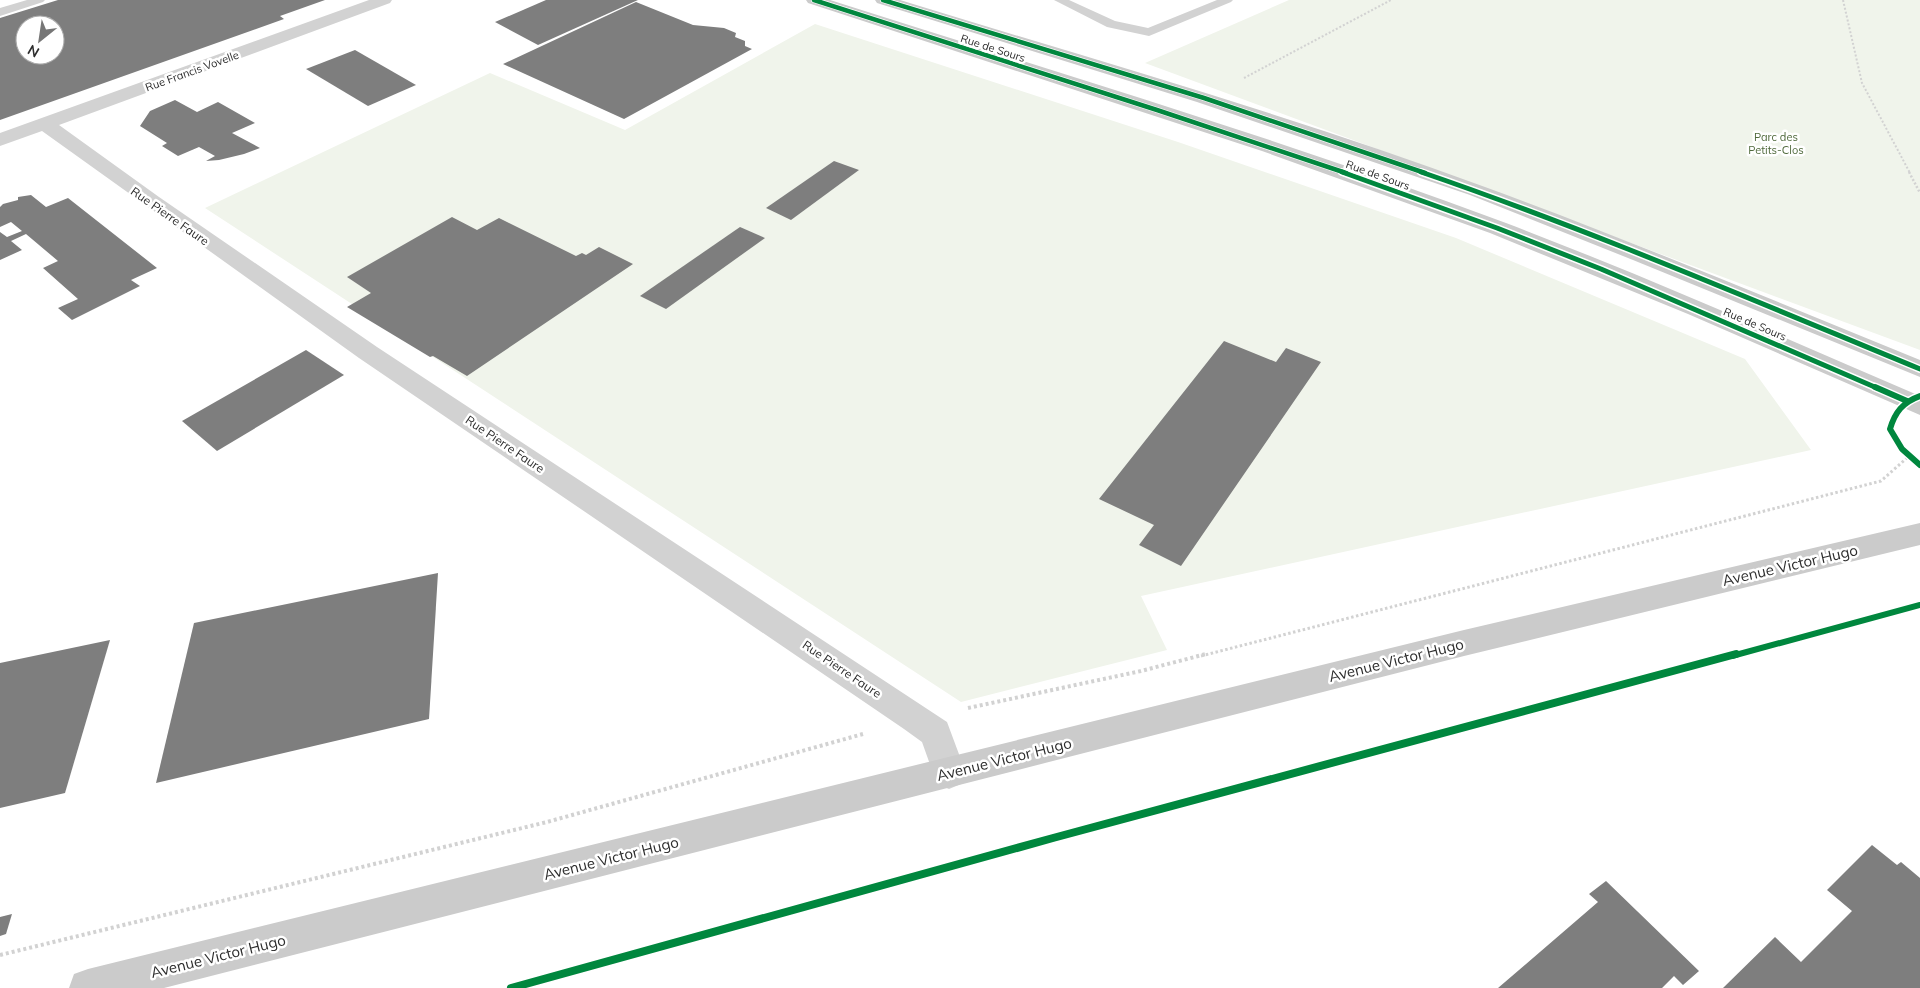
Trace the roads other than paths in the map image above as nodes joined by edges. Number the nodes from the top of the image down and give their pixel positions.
1 (39, 0) edge
2 (384, 0) edge
3 (814, 0) edge
4 (883, 0) edge
5 (1060, 0) edge
6 (1227, 0) edge
7 (0, 12) edge
8 (45, 124) junction
9 (0, 140) edge
10 (1920, 369) edge
11 (1913, 403) edge
12 (1920, 534) edge
13 (949, 773) junction
14 (88, 988) edge

1 - 7 lane
2 - 8 street, Rue Francis Vovelle
3 - 11 main road, Rue de Sours
4 - 10 main road, Rue de Sours
5 - 6 lane
8 - 9 street, Rue Francis Vovelle
8 - 13 street, Rue Pierre Faure
12 - 13 main road, Avenue Victor Hugo
13 - 14 main road, Avenue Victor Hugo

